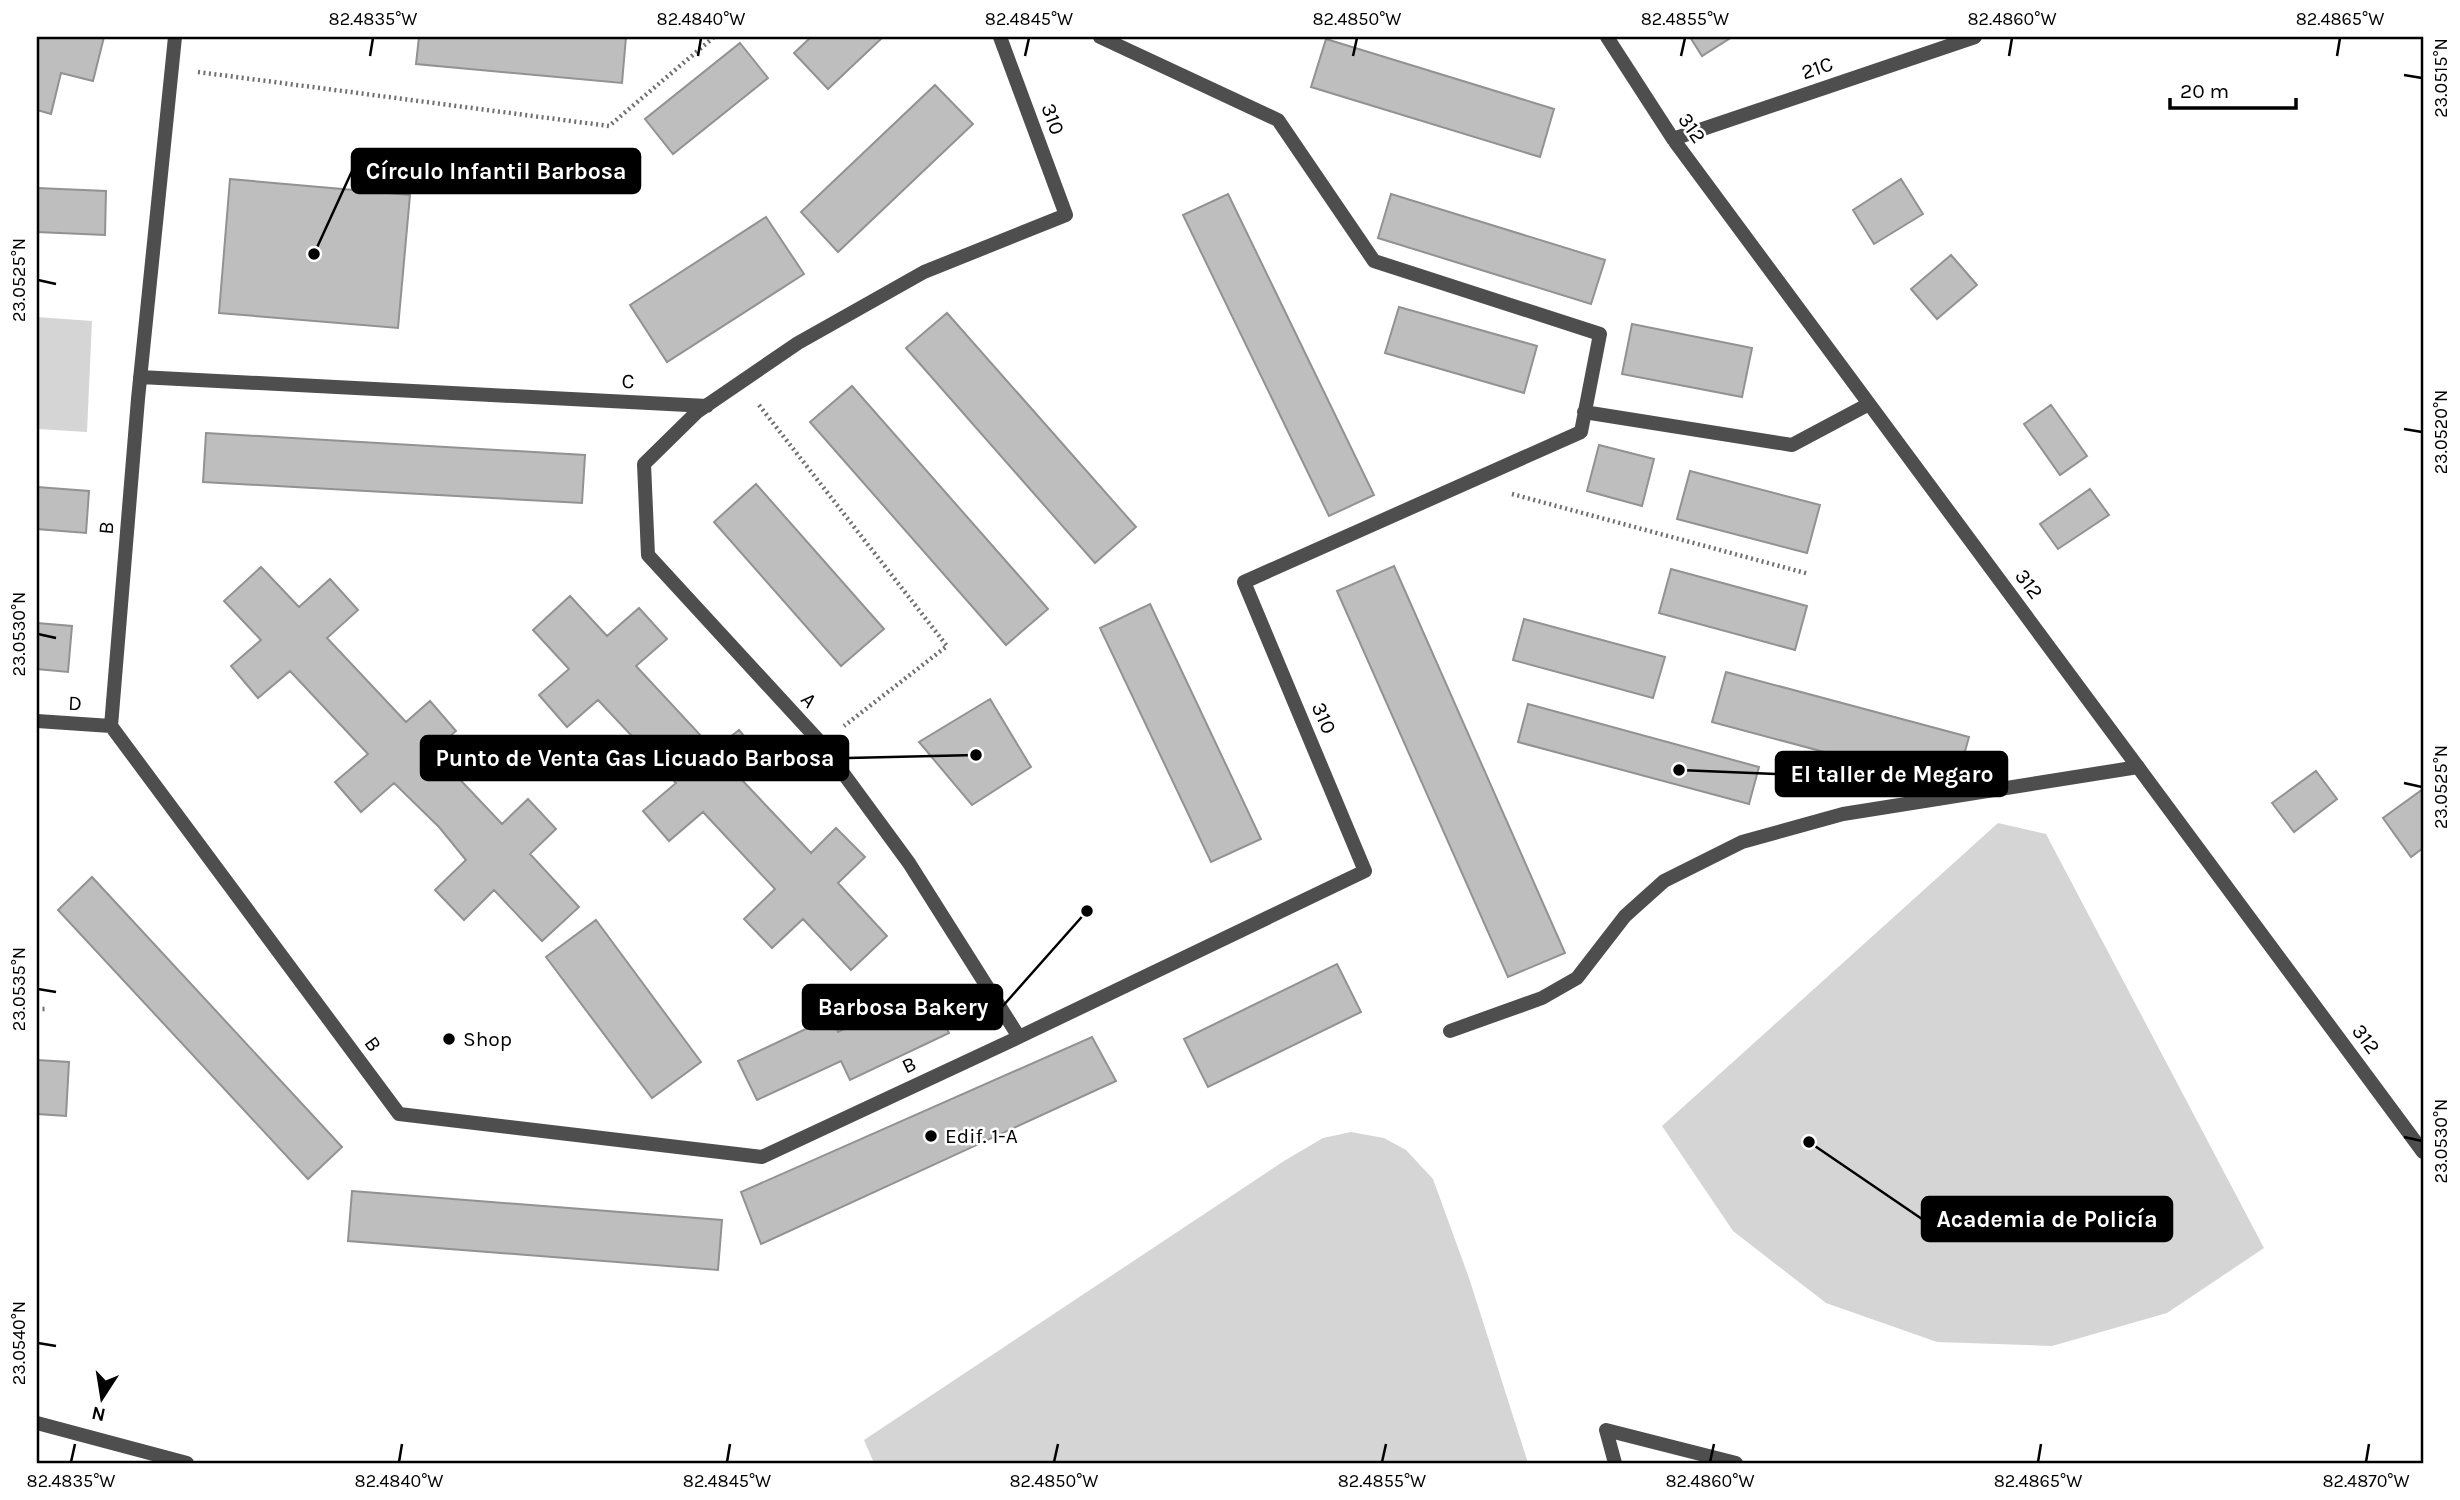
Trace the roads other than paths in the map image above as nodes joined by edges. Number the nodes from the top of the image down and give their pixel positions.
1 (175, 37) edge
2 (1000, 37) edge
3 (1100, 37) edge
4 (1607, 37) edge
5 (1975, 37) edge
6 (1673, 139) junction
7 (140, 377) junction
8 (1869, 404) junction
9 (707, 406) junction
10 (1584, 412) junction
11 (37, 721) edge
12 (111, 726) junction
13 (2138, 767) junction
14 (1365, 871) joint
15 (1450, 1031) dead end
16 (1019, 1037) junction
17 (2423, 1152) edge
18 (37, 1423) edge
19 (187, 1463) edge
20 (1615, 1463) edge
21 (1736, 1463) edge

1 - 7 street, B
2 - 9 street, 310
3 - 10 street
4 - 6 street, 312
5 - 6 street, 21C
6 - 8 street, 312
7 - 9 street, C
7 - 12 street, B
8 - 10 street
8 - 13 street, 312
9 - 16 street, A
10 - 14 street, 310
11 - 12 street, D
12 - 16 street, B
13 - 15 street
13 - 17 street, 312
14 - 16 street, B
18 - 19 street
20 - 21 street

